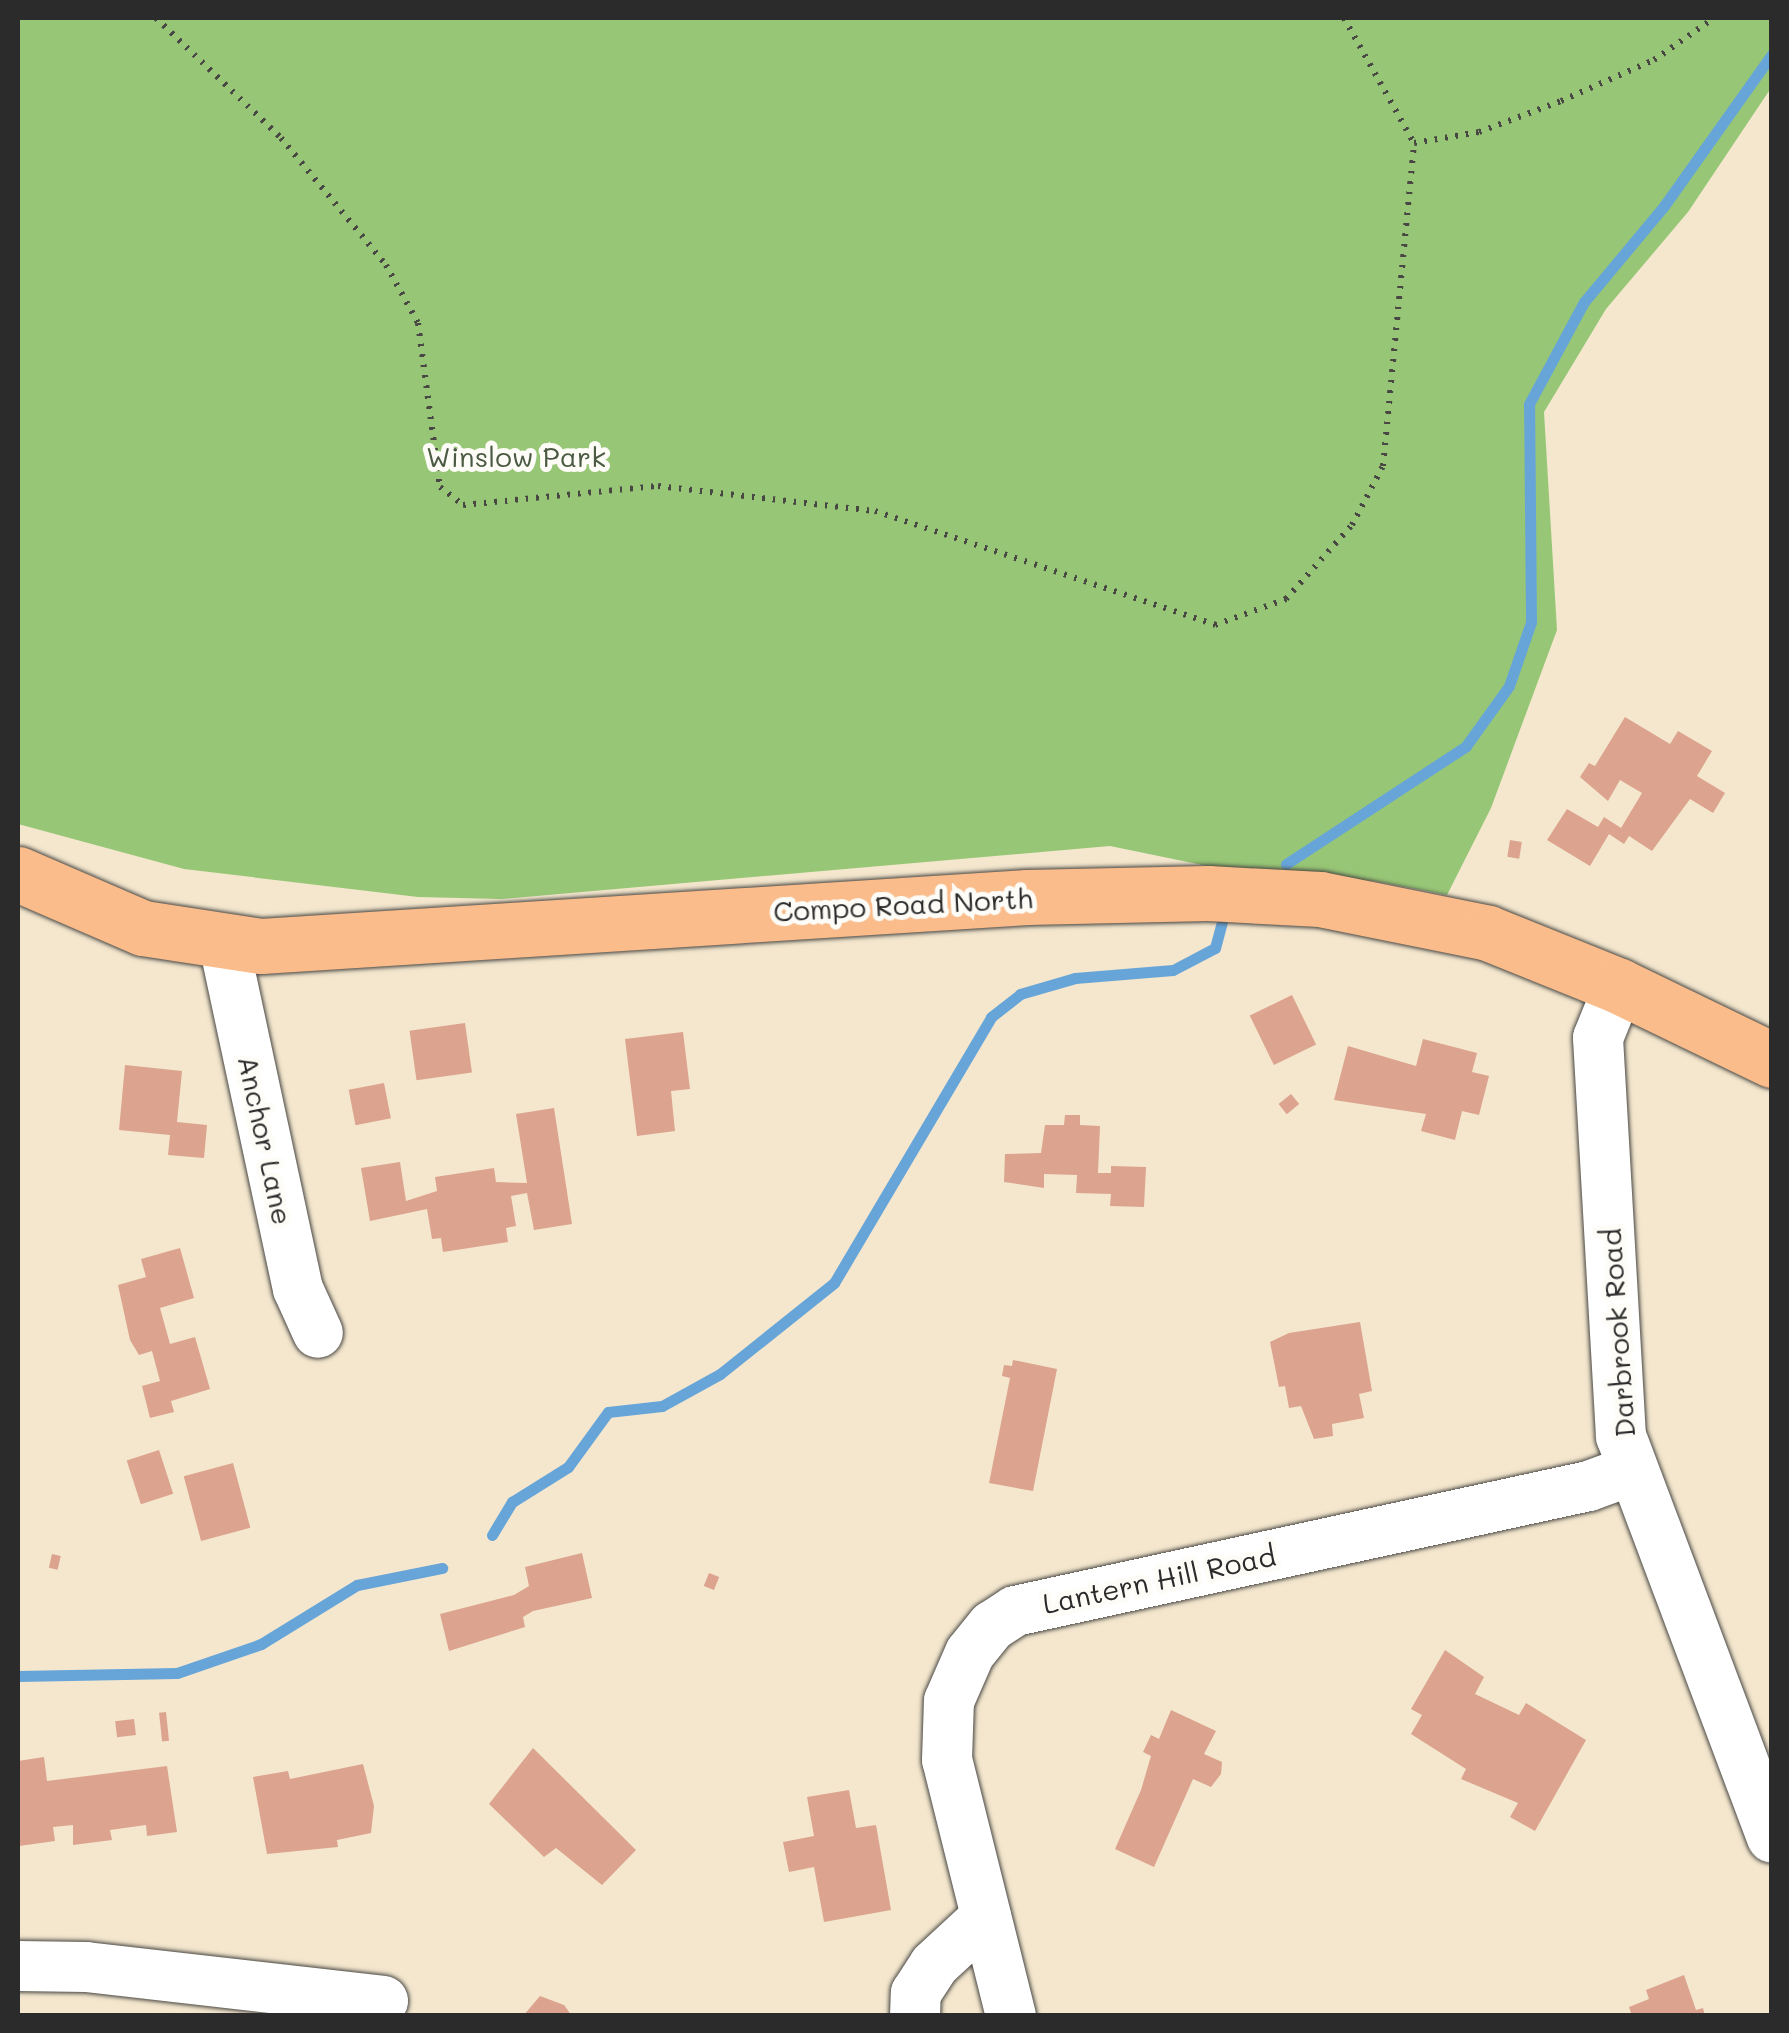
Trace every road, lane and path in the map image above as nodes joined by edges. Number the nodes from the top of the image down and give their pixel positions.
1 (156, 18) edge
2 (1344, 18) edge
3 (1714, 18) edge
4 (1414, 144) junction
5 (18, 874) edge
6 (224, 944) junction
7 (1619, 986) junction
8 (1772, 1060) edge
9 (318, 1333) dead end
10 (1630, 1471) junction
11 (1772, 1838) edge
12 (986, 1917) junction
13 (18, 1966) edge
14 (383, 2001) dead end
15 (915, 2016) edge
16 (1011, 2016) edge

1 - 4 path
2 - 4 path
3 - 4 path
5 - 6 main road, Compo Road North
6 - 7 main road, Compo Road North
6 - 9 street, Anchor Lane
7 - 8 main road, Compo Road North
7 - 10 street, Darbrook Road
10 - 11 street, Darbrook Road
10 - 12 street, Lantern Hill Road
12 - 15 street
12 - 16 street, Lantern Hill Road
13 - 14 street

